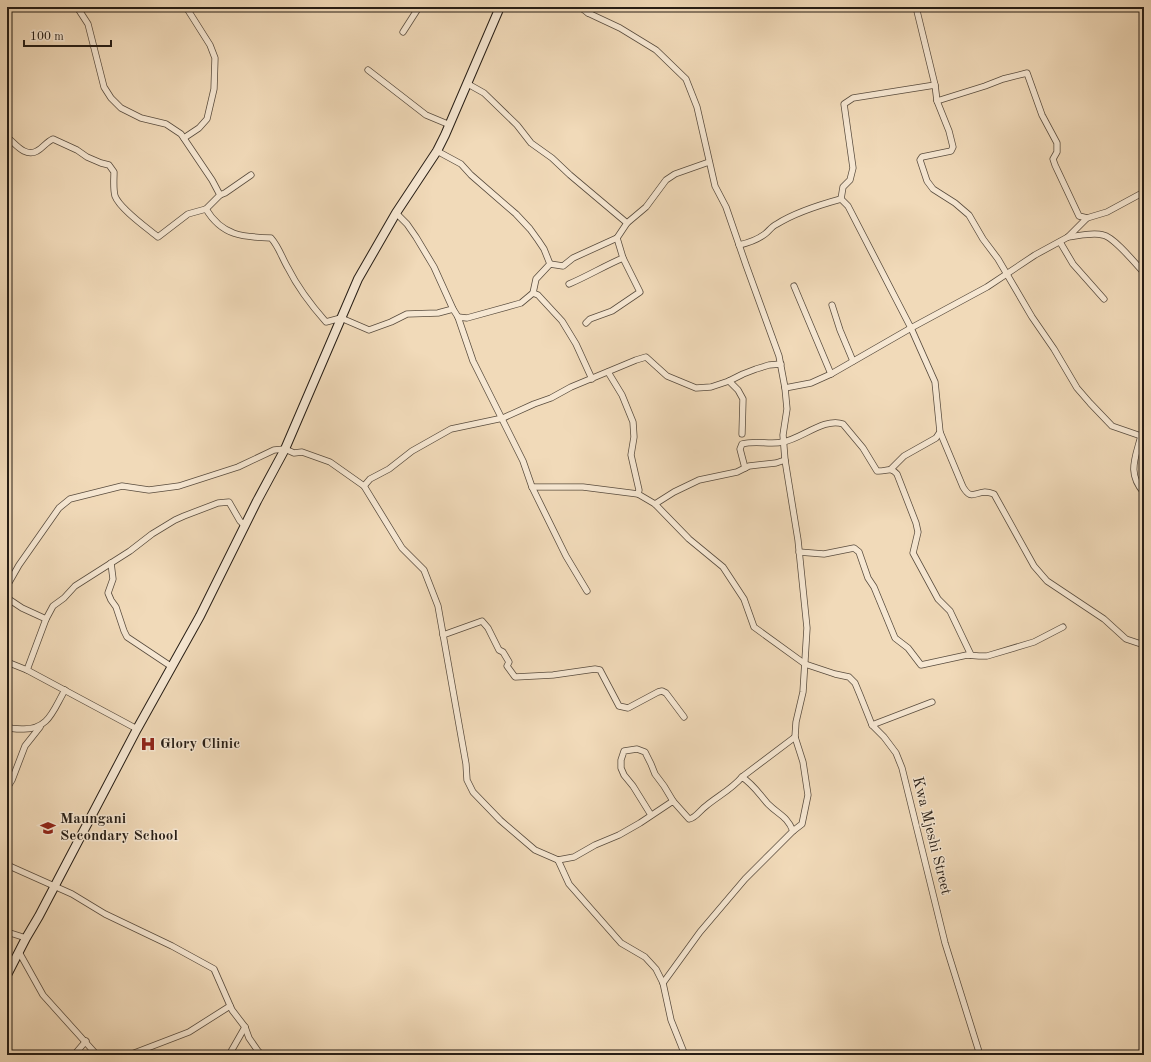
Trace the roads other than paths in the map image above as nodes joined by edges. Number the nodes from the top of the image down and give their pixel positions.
1 (77, 7) edge
2 (186, 7) edge
3 (419, 7) edge
4 (500, 7) edge
5 (580, 7) edge
6 (595, 7) edge
7 (916, 7) edge
8 (588, 13) junction
9 (403, 32) dead end
10 (368, 70) dead end
11 (468, 84) junction
12 (934, 85) junction
13 (937, 101) junction
14 (450, 125) junction
15 (7, 137) edge
16 (184, 138) junction
17 (437, 151) junction
18 (709, 162) junction
19 (251, 175) dead end
20 (1144, 192) edge
21 (220, 195) junction
22 (842, 199) junction
23 (206, 209) junction
24 (396, 213) junction
25 (1087, 218) junction
26 (627, 223) junction
27 (617, 238) junction
28 (1068, 238) junction
29 (1060, 242) junction
30 (739, 246) junction
31 (623, 258) junction
32 (550, 264) junction
33 (1006, 273) junction
34 (1144, 273) edge
35 (569, 284) dead end
36 (794, 286) dead end
37 (533, 293) junction
38 (1104, 299) dead end
39 (832, 305) dead end
40 (453, 309) junction
41 (458, 317) junction
42 (341, 318) junction
43 (326, 322) junction
44 (586, 323) dead end
45 (337, 327) junction
46 (911, 328) junction
47 (853, 361) junction
48 (781, 364) junction
49 (608, 372) junction
50 (831, 374) junction
51 (592, 379) junction
52 (729, 381) junction
53 (785, 388) junction
54 (503, 418) junction
55 (940, 432) junction
56 (742, 434) dead end
57 (1143, 435) edge
58 (783, 442) junction
59 (285, 449) junction
60 (785, 460) junction
61 (745, 468) junction
62 (891, 469) junction
63 (364, 486) junction
64 (532, 487) junction
65 (1144, 493) edge
66 (638, 494) junction
67 (655, 504) junction
68 (245, 526) junction
69 (799, 552) junction
70 (111, 563) junction
71 (7, 586) edge
72 (587, 591) dead end
73 (7, 598) edge
74 (46, 619) junction
75 (1063, 627) dead end
76 (444, 635) junction
77 (1144, 645) edge
78 (971, 655) junction
79 (7, 662) edge
80 (805, 664) junction
81 (172, 667) junction
82 (27, 670) junction
83 (65, 690) junction
84 (932, 702) dead end
85 (684, 717) dead end
86 (872, 725) junction
87 (7, 727) edge
88 (40, 727) junction
89 (137, 729) junction
90 (795, 737) junction
91 (742, 777) junction
92 (7, 788) edge
93 (673, 801) junction
94 (651, 815) junction
95 (793, 831) junction
96 (558, 860) junction
97 (7, 865) edge
98 (55, 886) junction
99 (7, 932) edge
100 (26, 938) junction
101 (19, 952) junction
102 (7, 975) edge
103 (663, 983) junction
104 (230, 1006) junction
105 (245, 1027) junction
106 (86, 1041) junction
107 (74, 1055) edge
108 (97, 1055) edge
109 (129, 1055) edge
110 (228, 1055) edge
111 (262, 1055) edge
112 (685, 1055) edge
113 (980, 1055) edge

1 - 16 street
2 - 16 street
3 - 9 street
4 - 11 main road
5 - 8 street
6 - 8 street
7 - 12 street
8 - 18 street
10 - 14 street
11 - 14 main road
11 - 26 street
12 - 13 street
12 - 22 street
13 - 25 street
13 - 33 street
14 - 17 main road
15 - 23 street
16 - 21 street
17 - 24 main road
17 - 32 street
18 - 26 street
18 - 30 street
19 - 21 street
20 - 25 street
21 - 23 street
22 - 30 street
22 - 46 street
23 - 43 street
24 - 40 street
24 - 42 main road
25 - 28 street
26 - 27 street
27 - 31 street
27 - 32 street
28 - 29 street
28 - 34 street
29 - 33 street
29 - 38 street
30 - 48 street
31 - 35 street
31 - 44 street
32 - 37 street
33 - 46 street
33 - 57 street
36 - 50 street
37 - 41 street
37 - 51 street
39 - 47 street
40 - 41 street
40 - 42 street
41 - 54 street
42 - 43 street
42 - 45 main road
43 - 45 street
45 - 59 main road
46 - 47 street
46 - 55 street
47 - 50 street
48 - 52 street
48 - 53 street
49 - 51 street
49 - 52 street
49 - 66 street
50 - 53 street
51 - 54 street
52 - 56 street
53 - 58 street
54 - 63 street
54 - 64 street
55 - 62 street
55 - 77 street
57 - 65 street
58 - 60 street
58 - 61 street
58 - 62 street
59 - 63 street
59 - 68 main road
59 - 71 street
60 - 61 street
60 - 69 street
61 - 67 street
62 - 78 street
63 - 76 street
64 - 66 street
64 - 72 street
66 - 67 street, Kwa Mjeshi Street
67 - 80 street, Kwa Mjeshi Street
68 - 70 street
68 - 81 main road
69 - 78 street
69 - 80 street
70 - 74 street
70 - 81 street
73 - 74 street
74 - 82 street
75 - 78 street
76 - 85 street
76 - 96 street
79 - 82 street
80 - 86 street, Kwa Mjeshi Street
80 - 90 street
81 - 89 main road
82 - 83 street
83 - 88 street
83 - 89 street
84 - 86 street
86 - 113 street, Kwa Mjeshi Street
87 - 88 street
88 - 92 street
89 - 98 main road
90 - 91 street
90 - 95 street
91 - 93 street
91 - 95 street
93 - 94 street
93 - 94 street
94 - 96 street
95 - 103 street
96 - 103 street
97 - 98 street
98 - 100 main road
98 - 104 street
99 - 100 street
100 - 101 main road
101 - 102 main road
101 - 106 street
103 - 112 street
104 - 105 street
104 - 109 street
105 - 110 street
105 - 111 street
106 - 107 street
106 - 108 street

